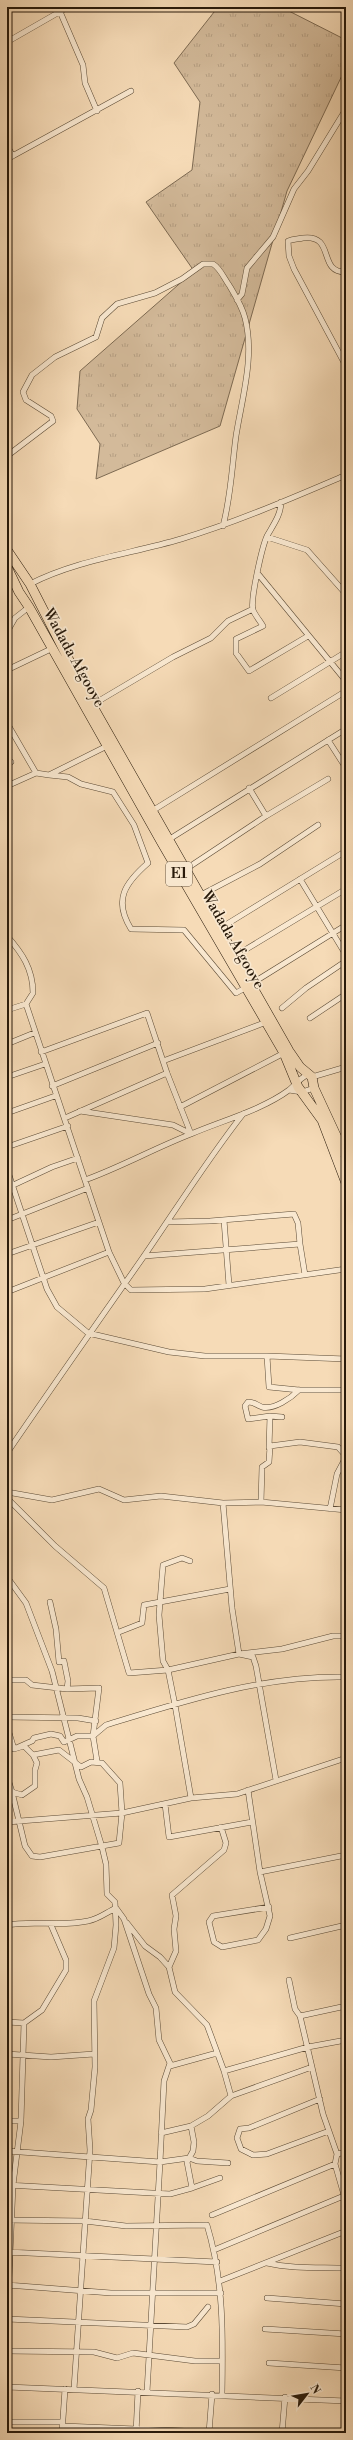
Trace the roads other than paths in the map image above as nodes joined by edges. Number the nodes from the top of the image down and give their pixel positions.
1 (68, 7) edge
2 (59, 9) edge
3 (7, 42) edge
4 (131, 91) dead end
5 (346, 109) edge
6 (97, 111) junction
7 (7, 146) edge
8 (13, 156) junction
9 (7, 159) edge
10 (346, 272) edge
11 (237, 300) junction
12 (346, 366) edge
13 (7, 456) edge
14 (346, 475) edge
15 (281, 502) junction
16 (223, 526) junction
17 (267, 537) junction
18 (7, 550) edge
19 (7, 567) edge
20 (259, 575) junction
21 (29, 585) junction
22 (16, 586) junction
23 (346, 594) edge
24 (21, 595) junction
25 (29, 607) junction
26 (253, 609) junction
27 (7, 632) edge
28 (308, 636) junction
29 (52, 648) junction
30 (346, 652) edge
31 (329, 662) junction
32 (7, 670) edge
33 (346, 681) edge
34 (346, 691) edge
35 (271, 698) dead end
36 (92, 705) junction
37 (7, 723) edge
38 (346, 729) edge
39 (328, 740) junction
40 (107, 746) junction
41 (346, 768) edge
42 (36, 773) junction
43 (49, 775) junction
44 (328, 779) dead end
45 (7, 786) edge
46 (249, 788) junction
47 (152, 811) junction
48 (266, 816) junction
49 (318, 825) dead end
50 (168, 840) junction
51 (346, 851) edge
52 (186, 869) junction
53 (300, 879) junction
54 (346, 889) edge
55 (201, 895) junction
56 (315, 906) junction
57 (346, 924) edge
58 (219, 929) junction
59 (333, 932) junction
60 (7, 936) edge
61 (346, 955) edge
62 (235, 956) junction
63 (346, 961) edge
64 (248, 986) junction
65 (346, 994) edge
66 (26, 1004) junction
67 (282, 1008) dead end
68 (7, 1010) edge
69 (310, 1018) dead end
70 (264, 1023) junction
71 (34, 1033) junction
72 (158, 1043) junction
73 (7, 1044) edge
74 (41, 1052) junction
75 (284, 1053) junction
76 (163, 1061) junction
77 (45, 1064) junction
78 (346, 1067) edge
79 (167, 1073) junction
80 (309, 1076) junction
81 (7, 1077) edge
82 (296, 1081) junction
83 (52, 1086) junction
84 (314, 1088) junction
85 (289, 1090) junction
86 (302, 1092) junction
87 (55, 1096) junction
88 (180, 1107) junction
89 (80, 1111) junction
90 (7, 1113) edge
91 (243, 1114) junction
92 (65, 1118) junction
93 (68, 1126) junction
94 (191, 1134) junction
95 (344, 1145) edge
96 (7, 1146) edge
97 (346, 1157) edge
98 (78, 1158) junction
99 (7, 1169) edge
100 (85, 1180) junction
101 (346, 1183) edge
102 (13, 1186) junction
103 (7, 1188) edge
104 (88, 1188) junction
105 (23, 1214) junction
106 (7, 1220) edge
107 (224, 1220) junction
108 (99, 1222) junction
109 (166, 1222) junction
110 (300, 1244) junction
111 (33, 1245) junction
112 (226, 1251) junction
113 (109, 1252) junction
114 (7, 1254) edge
115 (144, 1256) junction
116 (346, 1269) edge
117 (305, 1275) junction
118 (43, 1278) junction
119 (124, 1283) junction
120 (229, 1285) junction
121 (7, 1292) edge
122 (88, 1333) junction
123 (267, 1356) junction
124 (346, 1359) edge
125 (299, 1390) junction
126 (346, 1390) edge
127 (270, 1416) junction
128 (282, 1417) dead end
129 (269, 1448) junction
130 (7, 1453) edge
131 (346, 1457) edge
132 (7, 1492) edge
133 (7, 1498) edge
134 (261, 1502) junction
135 (223, 1503) junction
136 (330, 1509) junction
137 (346, 1510) edge
138 (190, 1561) dead end
139 (7, 1577) edge
140 (230, 1589) junction
141 (50, 1602) dead end
142 (160, 1602) junction
143 (119, 1632) junction
144 (346, 1636) edge
145 (239, 1654) junction
146 (168, 1670) junction
147 (346, 1677) edge
148 (7, 1680) edge
149 (259, 1683) junction
150 (56, 1687) junction
151 (67, 1689) junction
152 (175, 1705) junction
153 (7, 1717) edge
154 (63, 1718) junction
155 (96, 1721) junction
156 (7, 1726) edge
157 (93, 1736) junction
158 (69, 1740) junction
159 (14, 1749) junction
160 (33, 1755) junction
161 (346, 1758) edge
162 (97, 1761) junction
163 (74, 1762) junction
164 (7, 1776) edge
165 (276, 1780) junction
166 (248, 1790) junction
167 (12, 1792) junction
168 (191, 1798) junction
169 (164, 1804) junction
170 (122, 1813) junction
171 (91, 1814) junction
172 (20, 1820) junction
173 (7, 1822) edge
174 (252, 1822) junction
175 (221, 1828) junction
176 (102, 1847) junction
177 (346, 1855) edge
178 (260, 1872) junction
179 (269, 1907) junction
180 (116, 1908) junction
181 (124, 1919) junction
182 (346, 1924) edge
183 (7, 1925) edge
184 (51, 1925) junction
185 (290, 1938) dead end
186 (169, 1968) junction
187 (289, 1980) dead end
188 (346, 2006) edge
189 (300, 2016) junction
190 (7, 2022) edge
191 (24, 2023) junction
192 (346, 2040) edge
193 (308, 2047) junction
194 (217, 2053) junction
195 (7, 2054) edge
196 (23, 2054) junction
197 (94, 2054) junction
198 (170, 2066) junction
199 (312, 2068) junction
200 (224, 2070) junction
201 (231, 2096) junction
202 (320, 2099) junction
203 (7, 2121) edge
204 (21, 2121) junction
205 (191, 2126) junction
206 (329, 2131) junction
207 (161, 2133) junction
208 (7, 2151) edge
209 (16, 2151) junction
210 (346, 2152) edge
211 (337, 2154) junction
212 (89, 2157) junction
213 (190, 2158) junction
214 (160, 2162) junction
215 (228, 2163) dead end
216 (335, 2164) junction
217 (220, 2178) dead end
218 (7, 2185) edge
219 (13, 2185) junction
220 (192, 2188) junction
221 (86, 2191) junction
222 (158, 2194) junction
223 (345, 2196) edge
224 (346, 2202) edge
225 (212, 2215) dead end
226 (9, 2220) edge
227 (85, 2221) junction
228 (157, 2227) junction
229 (346, 2231) edge
230 (214, 2250) junction
231 (9, 2252) edge
232 (82, 2256) junction
233 (155, 2260) junction
234 (217, 2262) junction
235 (267, 2262) junction
236 (346, 2268) edge
237 (220, 2281) junction
238 (7, 2285) edge
239 (80, 2290) junction
240 (152, 2292) junction
241 (221, 2293) junction
242 (267, 2298) dead end
243 (346, 2304) edge
244 (208, 2307) dead end
245 (7, 2319) edge
246 (80, 2323) junction
247 (7, 2324) edge
248 (150, 2324) junction
249 (265, 2329) dead end
250 (346, 2334) edge
251 (7, 2351) edge
252 (78, 2353) junction
253 (149, 2356) junction
254 (222, 2362) junction
255 (269, 2364) dead end
256 (346, 2368) edge
257 (7, 2387) edge
258 (65, 2389) junction
259 (74, 2389) junction
260 (138, 2391) junction
261 (147, 2392) junction
262 (212, 2394) junction
263 (222, 2394) junction
264 (285, 2397) junction
265 (346, 2401) edge
266 (7, 2422) edge
267 (63, 2424) junction
268 (136, 2430) edge
269 (209, 2432) edge
270 (62, 2433) edge
271 (282, 2433) edge

1 - 2 street
2 - 3 street
2 - 6 street
4 - 6 street
5 - 11 street
6 - 8 street
7 - 8 street
8 - 9 street
10 - 12 street
11 - 13 street
11 - 16 street
14 - 15 street
15 - 16 street
15 - 17 street
16 - 21 street
17 - 20 street
17 - 23 street
18 - 21 highway, Wadada Afgooye / E1
19 - 22 highway, Wadada Afgooye / E1
20 - 26 street
20 - 28 street
21 - 22 highway
21 - 24 highway
21 - 36 highway, Wadada Afgooye / E1
22 - 24 highway, Wadada Afgooye / E1
24 - 25 highway, Wadada Afgooye / E1
25 - 27 street
25 - 29 highway, Wadada Afgooye / E1
26 - 28 street
26 - 36 street
28 - 31 street
29 - 32 street
29 - 40 highway, Wadada Afgooye / E1
30 - 31 street
31 - 33 street
31 - 35 street
34 - 47 street
36 - 47 highway, Wadada Afgooye / E1
37 - 42 street
38 - 39 street
39 - 41 street
39 - 46 street
40 - 43 street
40 - 64 highway, Wadada Afgooye / E1
42 - 43 street
42 - 45 street
43 - 64 street
44 - 48 street
46 - 48 street
46 - 50 street
47 - 50 highway, Wadada Afgooye / E1
48 - 52 street
49 - 55 street
50 - 52 highway, Wadada Afgooye / E1
51 - 53 street
52 - 55 highway, Wadada Afgooye / E1
53 - 56 street
53 - 58 street
54 - 56 street
55 - 58 highway, Wadada Afgooye / E1
56 - 59 street
56 - 62 street
57 - 59 street
58 - 62 highway, Wadada Afgooye / E1
59 - 61 street
59 - 64 street
60 - 66 street
62 - 64 highway, Wadada Afgooye / E1
63 - 67 street
64 - 70 highway, Wadada Afgooye / E1
64 - 80 highway, Wadada Afgooye / E1
65 - 69 street
66 - 68 street
66 - 71 street
70 - 75 highway, Wadada Afgooye / E1
70 - 76 street
71 - 73 street
71 - 74 street
72 - 74 street
72 - 76 street
72 - 83 street
74 - 77 street
75 - 82 highway, Wadada Afgooye / E1
75 - 88 street
76 - 79 street
77 - 81 street
77 - 83 street
78 - 80 street
79 - 88 street
79 - 89 street
80 - 82 street
80 - 84 highway, Wadada Afgooye / E1
82 - 85 street
82 - 86 highway, Wadada Afgooye / E1
83 - 87 street
84 - 86 street
84 - 95 highway, Wadada Afgooye / E1
85 - 86 street
85 - 91 street
86 - 101 highway, Wadada Afgooye / E1
87 - 90 street
87 - 92 street
88 - 94 street
89 - 92 street
89 - 94 street
91 - 94 street
91 - 109 street
92 - 93 street
93 - 96 street
93 - 98 street
94 - 100 street
95 - 97 highway, Wadada Afgooye / E1
98 - 100 street
98 - 102 street
99 - 102 street
100 - 104 street
102 - 103 street
102 - 105 street
104 - 105 street
104 - 108 street
105 - 106 street
105 - 111 street
107 - 109 street
107 - 110 street
107 - 112 street
108 - 111 street
108 - 113 street
109 - 115 street
110 - 112 street
110 - 117 street
111 - 114 street
111 - 118 street
112 - 115 street
112 - 120 street
113 - 118 street
113 - 119 street
115 - 119 street
116 - 117 street
117 - 120 street
118 - 121 street
118 - 122 street
119 - 120 street
119 - 122 street
122 - 123 street
122 - 130 street
123 - 124 street
123 - 125 street
125 - 126 street
125 - 127 street
127 - 128 street
127 - 129 street
129 - 131 street
129 - 134 street
131 - 136 street
132 - 135 street
133 - 143 street
134 - 135 street
134 - 136 street
135 - 140 street
136 - 137 street
138 - 142 street
139 - 150 street
140 - 142 street
140 - 145 street
141 - 151 street
142 - 143 street
142 - 146 street
143 - 146 street
144 - 145 street
145 - 146 street
145 - 149 street
146 - 152 street
147 - 149 street
148 - 150 street
149 - 152 street
149 - 165 street
150 - 151 street
150 - 154 street
151 - 155 street
152 - 157 street
152 - 168 street
153 - 154 street
154 - 155 street
154 - 158 street
155 - 157 street
156 - 159 street
157 - 158 street
157 - 162 street
158 - 159 street
158 - 163 street
159 - 160 street
160 - 163 street
160 - 167 street
161 - 165 street
162 - 163 street
162 - 170 street
163 - 171 street
164 - 167 street
165 - 166 street
166 - 168 street
166 - 174 street
167 - 172 street
168 - 169 street
169 - 170 street
169 - 175 street
170 - 171 street
170 - 176 street
171 - 172 street
171 - 176 street
172 - 173 street
172 - 176 street
174 - 175 street
174 - 178 street
175 - 186 street
176 - 180 street
177 - 178 street
178 - 179 street
179 - 179 street
180 - 181 street
180 - 184 street
180 - 197 street
181 - 186 street
181 - 198 street
182 - 185 street
183 - 184 street
184 - 191 street
186 - 194 street
187 - 189 street
188 - 189 street
189 - 193 street
190 - 191 street
191 - 196 street
192 - 193 street
193 - 199 street
193 - 200 street
194 - 198 street
194 - 200 street
195 - 196 street
196 - 197 street
196 - 204 street
197 - 212 street
198 - 207 street
199 - 201 street
199 - 202 street
200 - 201 street
201 - 205 street
202 - 206 street
202 - 206 street
203 - 204 street
204 - 209 street
205 - 207 street
205 - 213 street
206 - 211 street
207 - 214 street
208 - 209 street
209 - 212 street
209 - 219 street
210 - 211 street
211 - 216 street
212 - 214 street
212 - 221 street
213 - 214 street
213 - 215 street
213 - 220 street
214 - 222 street
216 - 223 street
216 - 225 street
217 - 220 street
218 - 219 street
219 - 221 street
219 - 226 street
220 - 222 street
221 - 222 street
221 - 227 street
222 - 228 street
223 - 224 street
223 - 230 street
226 - 227 street
226 - 231 street
227 - 228 street
227 - 232 street
228 - 230 street
228 - 233 street
229 - 235 street
230 - 234 street
231 - 232 street
231 - 238 street
232 - 233 street
232 - 239 street
233 - 234 street
233 - 240 street
234 - 237 street
235 - 236 street
235 - 237 street
237 - 241 street
238 - 239 street
238 - 245 street
239 - 240 street
239 - 246 street
240 - 241 street
240 - 248 street
241 - 254 street
242 - 243 street
244 - 248 street
245 - 246 street
245 - 247 street
246 - 248 street
246 - 252 street
248 - 253 street
249 - 250 street
251 - 252 street
252 - 253 street
252 - 259 street
253 - 254 street
253 - 261 street
254 - 263 street
255 - 256 street
257 - 258 street
258 - 259 street
258 - 267 street
259 - 260 street
260 - 261 street
260 - 268 street
261 - 262 street
262 - 263 street
262 - 269 street
263 - 264 street
264 - 265 street
264 - 271 street
266 - 267 street
267 - 268 street
267 - 270 street
268 - 269 street

